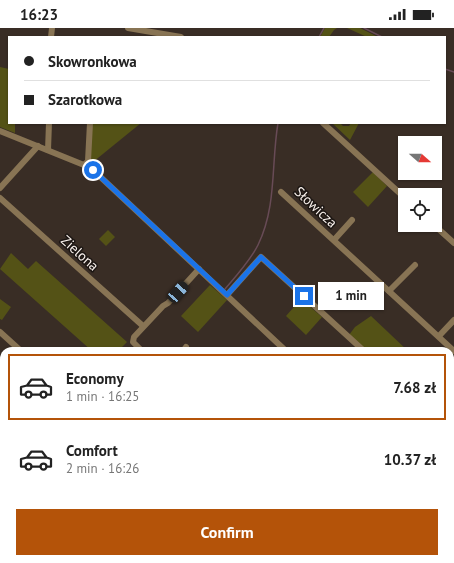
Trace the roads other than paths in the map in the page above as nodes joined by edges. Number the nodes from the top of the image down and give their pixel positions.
1 (128, 28) edge
2 (175, 36) edge
3 (48, 124) edge
4 (90, 124) edge
5 (324, 124) edge
6 (0, 131) edge
7 (38, 146) junction
8 (48, 150) junction
9 (84, 165) junction
10 (0, 188) edge
11 (281, 192) dead end
12 (398, 192) edge
13 (0, 198) edge
14 (352, 220) dead end
15 (442, 232) edge
16 (334, 240) junction
17 (454, 243) edge
18 (415, 265) dead end
19 (199, 269) junction
20 (389, 291) junction
21 (227, 295) junction
22 (454, 320) edge
23 (143, 326) junction
24 (0, 332) edge
25 (438, 336) junction
26 (17, 347) edge
27 (138, 347) edge
28 (282, 347) edge
29 (360, 347) edge
30 (450, 347) edge

1 - 2 street
3 - 8 street
4 - 9 street
5 - 12 street
6 - 7 street
7 - 8 street
7 - 10 street
8 - 9 street
9 - 19 street
11 - 16 street, Słowicza
13 - 23 street, Zielona
14 - 16 street, Słowicza
15 - 17 street
16 - 20 street, Słowicza
18 - 20 street
19 - 21 street
19 - 23 street
20 - 25 street, Słowicza
21 - 28 street
21 - 29 street
22 - 25 street
23 - 27 street
24 - 26 street
25 - 30 street, Słowicza

